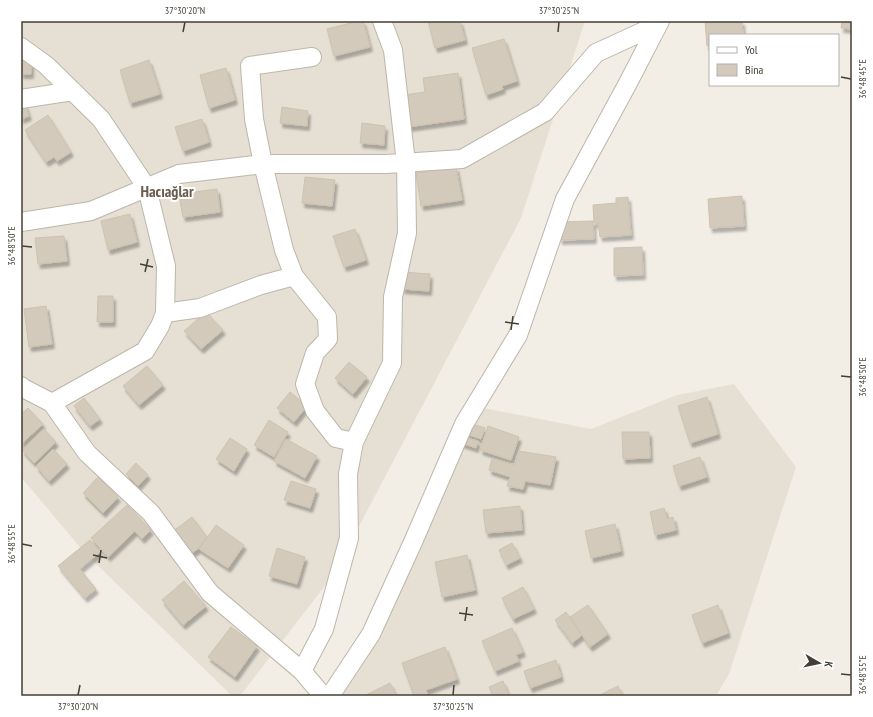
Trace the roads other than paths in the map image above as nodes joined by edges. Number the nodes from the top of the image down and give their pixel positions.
1 (382, 21) edge
2 (659, 21) edge
3 (21, 47) edge
4 (312, 57) dead end
5 (73, 91) junction
6 (21, 99) edge
7 (406, 163) junction
8 (263, 164) junction
9 (147, 188) junction
10 (21, 222) edge
11 (294, 276) junction
12 (165, 313) junction
13 (21, 386) edge
14 (52, 402) junction
15 (354, 442) junction
16 (302, 671) junction
17 (323, 696) edge
18 (330, 696) edge

1 - 7 street
2 - 7 street
2 - 18 street
3 - 5 street
4 - 8 street
5 - 6 street
5 - 9 street
7 - 8 street
7 - 15 street
8 - 9 street
8 - 11 street
9 - 10 street
9 - 12 street
11 - 12 street
11 - 15 street
12 - 14 street
13 - 14 street
14 - 16 street
15 - 16 street
16 - 17 street

